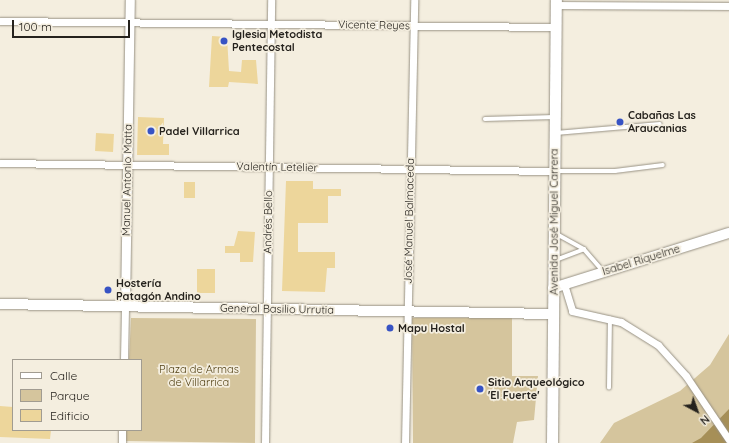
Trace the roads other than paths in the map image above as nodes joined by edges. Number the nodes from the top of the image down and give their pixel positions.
1 (130, 0) edge
2 (271, 0) edge
3 (414, 0) edge
4 (556, 3) edge
5 (627, 3) edge
6 (686, 3) edge
7 (729, 6) edge
8 (0, 21) edge
9 (130, 22) junction
10 (271, 24) junction
11 (413, 26) junction
12 (555, 27) junction
13 (555, 117) junction
14 (486, 118) dead end
15 (660, 124) dead end
16 (555, 133) junction
17 (0, 163) edge
18 (128, 165) junction
19 (663, 165) dead end
20 (269, 167) junction
21 (410, 168) junction
22 (554, 171) junction
23 (554, 230) junction
24 (729, 233) edge
25 (584, 249) junction
26 (554, 262) junction
27 (603, 272) junction
28 (564, 284) junction
29 (553, 288) junction
30 (0, 304) edge
31 (125, 306) junction
32 (267, 309) junction
33 (408, 311) junction
34 (553, 314) junction
35 (610, 319) junction
36 (124, 359) edge
37 (609, 388) dead end
38 (122, 431) edge
39 (729, 440) edge
40 (122, 443) edge
41 (265, 443) edge
42 (405, 443) edge
43 (552, 443) edge

1 - 9 street, Manuel Antonio Matta
2 - 10 street, Andrés Bello
3 - 11 street, José Manuel Balmaceda
4 - 5 street
4 - 12 main road, Avenida José Miguel Carrera
5 - 6 street
6 - 7 street
8 - 9 street, Vicente Reyes
9 - 10 street, Vicente Reyes
9 - 18 street, Manuel Antonio Matta
10 - 11 street, Vicente Reyes
10 - 20 street, Andrés Bello
11 - 12 street, Vicente Reyes
11 - 21 street, José Manuel Balmaceda
12 - 13 main road, Avenida José Miguel Carrera
13 - 14 lane
13 - 16 main road, Avenida José Miguel Carrera
15 - 16 lane
16 - 22 main road, Avenida José Miguel Carrera
17 - 18 street, Valentín Letelier
18 - 20 street, Valentín Letelier
18 - 31 street, Manuel Antonio Matta
19 - 22 lane
20 - 21 street, Valentín Letelier
20 - 32 street, Andrés Bello
21 - 22 street, Valentín Letelier
21 - 33 street, José Manuel Balmaceda
22 - 23 main road, Avenida José Miguel Carrera
23 - 25 lane
23 - 26 main road, Avenida José Miguel Carrera
24 - 27 main road, Isabel Riquelme
25 - 26 lane
25 - 27 lane
26 - 29 main road, Avenida José Miguel Carrera
27 - 28 main road, Isabel Riquelme
28 - 29 main road, Isabel Riquelme
28 - 35 street
29 - 34 main road, Avenida José Miguel Carrera
30 - 31 main road, General Basilio Urrutia
31 - 32 main road, General Basilio Urrutia
31 - 36 street, Manuel Antonio Matta
32 - 33 main road, General Basilio Urrutia
32 - 41 street, Andrés Bello
33 - 34 main road, General Basilio Urrutia
33 - 42 street, José Manuel Balmaceda
34 - 43 main road, Avenida José Miguel Carrera
35 - 37 lane
35 - 39 street
38 - 40 street

